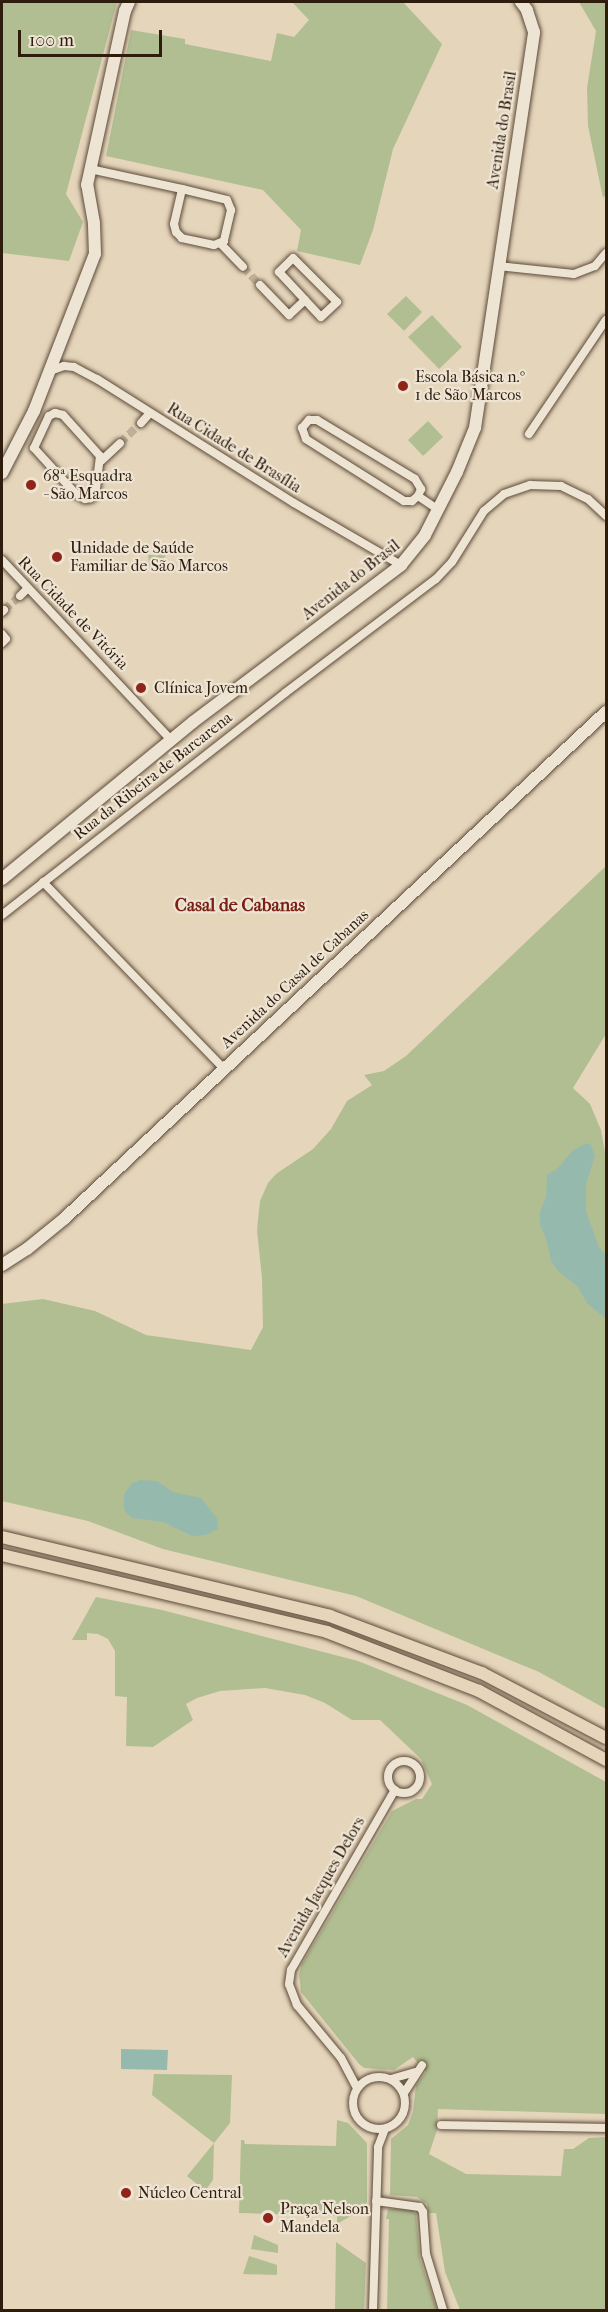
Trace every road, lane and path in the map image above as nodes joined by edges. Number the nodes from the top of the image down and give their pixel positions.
1 (129, 2) edge
2 (520, 2) edge
3 (90, 169) junction
4 (182, 189) junction
5 (220, 243) junction
6 (606, 253) edge
7 (498, 266) junction
8 (243, 267) tunnel mouth
9 (260, 285) tunnel mouth
10 (305, 300) junction
11 (606, 320) edge
12 (50, 371) junction
13 (149, 414) junction
14 (141, 423) tunnel mouth
15 (530, 434) dead end
16 (120, 443) tunnel mouth
17 (101, 460) junction
18 (2, 473) edge
19 (418, 496) junction
20 (439, 510) junction
21 (606, 516) edge
22 (2, 560) edge
23 (401, 565) junction
24 (28, 588) junction
25 (20, 596) tunnel mouth
26 (2, 634) edge
27 (2, 643) edge
28 (606, 712) edge
29 (171, 740) junction
30 (2, 879) edge
31 (43, 882) junction
32 (2, 915) edge
33 (223, 1068) junction
34 (2, 1265) edge
35 (2, 1537) edge
36 (2, 1555) edge
37 (606, 1738) edge
38 (606, 1760) edge
39 (395, 1790) dead end
40 (341, 2058) junction
41 (370, 2078) junction
42 (391, 2079) junction
43 (357, 2088) junction
44 (404, 2093) junction
45 (441, 2126) dead end
46 (369, 2127) junction
47 (385, 2128) junction
48 (606, 2128) edge
49 (378, 2147) junction
50 (376, 2201) junction
51 (373, 2310) edge
52 (443, 2310) edge

1 - 3 street
2 - 7 street, Avenida do Brasil
3 - 4 street
3 - 12 street
4 - 5 street
4 - 5 street
5 - 8 street
6 - 7 street
7 - 20 street, Avenida do Brasil
9 - 10 street
10 - 10 street
11 - 15 street
12 - 13 street, Rua Cidade de Brasília
12 - 18 street
13 - 14 street
13 - 23 street, Rua Cidade de Brasília
16 - 17 street
17 - 17 street
19 - 19 street
19 - 20 street
20 - 23 street, Avenida do Brasil
21 - 31 street, Rua da Ribeira de Barcarena
22 - 24 street, Rua Cidade de Vitória
23 - 29 street, Avenida do Brasil
24 - 25 street
24 - 29 street, Rua Cidade de Vitória
26 - 27 street
28 - 33 street, Avenida do Casal de Cabanas
29 - 30 street, Avenida do Brasil
31 - 32 street, Rua da Ribeira de Barcarena
31 - 33 street
33 - 34 street, Avenida do Casal de Cabanas
35 - 37 main road
36 - 38 main road
39 - 40 street, Avenida Jacques Delors
40 - 41 street, Avenida Jacques Delors
40 - 43 street, Avenida Jacques Delors
41 - 42 street
41 - 43 street
42 - 44 street
42 - 44 street
43 - 46 street
44 - 47 street
45 - 48 street
46 - 47 street
46 - 49 street
47 - 49 street
49 - 50 street
50 - 51 street
50 - 52 street

